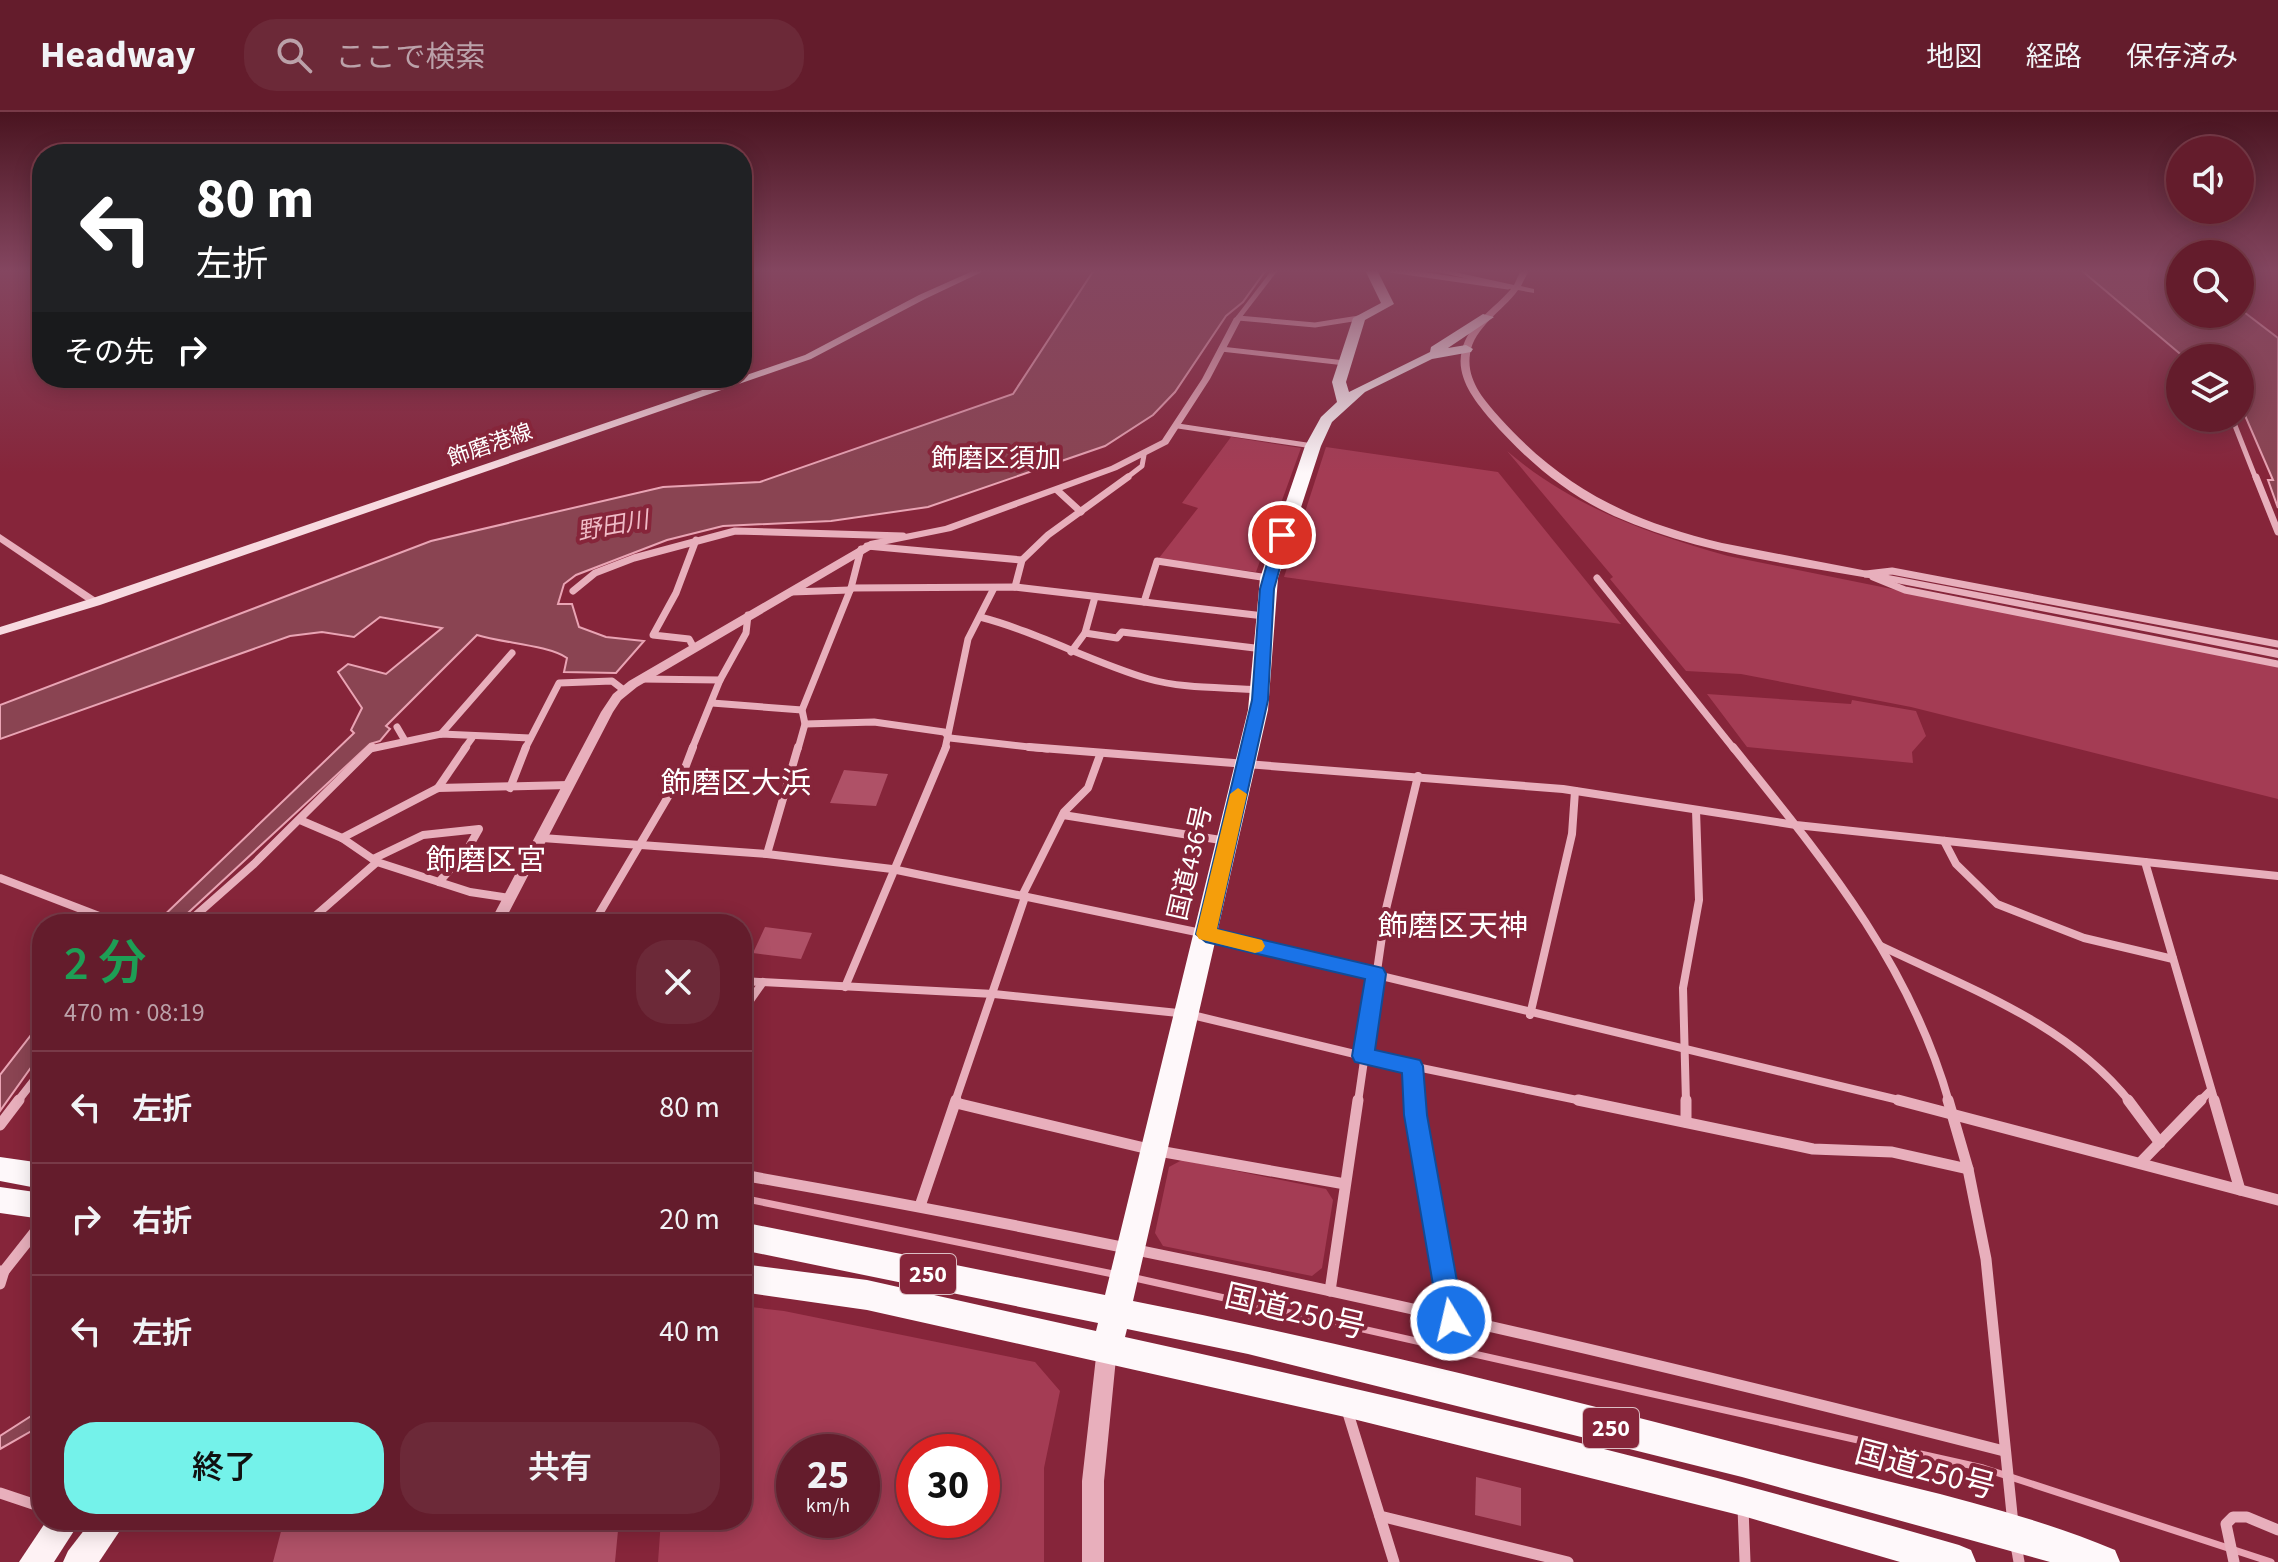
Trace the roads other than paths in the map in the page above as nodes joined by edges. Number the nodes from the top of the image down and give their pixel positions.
1 (845, 338) edge
2 (1227, 338) edge
3 (1353, 338) edge
4 (1456, 338) edge
5 (1474, 338) edge
6 (1221, 349) junction
7 (1466, 349) junction
8 (1428, 356) junction
9 (1345, 363) junction
10 (1465, 365) junction
11 (752, 376) edge
12 (718, 388) edge
13 (1344, 401) junction
14 (1178, 426) junction
15 (2238, 432) edge
16 (1313, 446) junction
17 (1144, 455) junction
18 (1057, 490) junction
19 (1081, 512) junction
20 (2278, 532) edge
21 (904, 536) junction
22 (0, 537) edge
23 (696, 540) junction
24 (864, 548) junction
25 (1022, 560) junction
26 (1865, 574) junction
27 (1269, 578) junction
28 (1597, 578) dead end
29 (1015, 587) junction
30 (994, 588) junction
31 (851, 589) junction
32 (573, 591) dead end
33 (787, 592) junction
34 (1095, 597) junction
35 (95, 602) junction
36 (1144, 602) junction
37 (748, 615) junction
38 (1265, 616) junction
39 (980, 617) junction
40 (0, 631) edge
41 (1085, 633) junction
42 (2278, 644) edge
43 (694, 648) junction
44 (1264, 649) junction
45 (1071, 652) junction
46 (512, 653) dead end
47 (2278, 654) edge
48 (2278, 664) edge
49 (641, 679) junction
50 (720, 680) junction
51 (625, 691) junction
52 (1261, 691) junction
53 (712, 703) junction
54 (802, 710) junction
55 (805, 724) junction
56 (397, 727) dead end
57 (441, 734) junction
58 (472, 738) junction
59 (530, 738) junction
60 (950, 738) junction
61 (404, 739) junction
62 (1100, 755) junction
63 (1245, 766) junction
64 (1418, 776) junction
65 (569, 785) junction
66 (438, 788) junction
67 (510, 788) junction
68 (1575, 791) junction
69 (1696, 810) junction
70 (1063, 815) junction
71 (300, 820) junction
72 (1796, 825) junction
73 (342, 838) junction
74 (542, 838) junction
75 (1228, 841) junction
76 (1944, 841) junction
77 (642, 843) junction
78 (767, 854) junction
79 (375, 860) junction
80 (2145, 862) junction
81 (892, 869) junction
82 (2278, 876) edge
83 (0, 878) edge
84 (439, 882) junction
85 (1024, 896) junction
86 (510, 898) junction
87 (94, 914) edge
88 (197, 914) edge
89 (317, 914) edge
90 (501, 914) edge
91 (599, 914) edge
92 (1206, 934) junction
93 (1881, 946) junction
94 (2173, 959) junction
95 (1376, 974) junction
96 (752, 981) edge
97 (763, 982) junction
98 (845, 987) junction
99 (994, 994) junction
100 (752, 998) edge
101 (1188, 1014) junction
102 (1530, 1015) junction
103 (1683, 1049) junction
104 (1363, 1056) junction
105 (1412, 1066) junction
106 (32, 1083) edge
107 (2211, 1090) junction
108 (956, 1103) junction
109 (1951, 1113) junction
110 (1686, 1122) junction
111 (0, 1125) edge
112 (2160, 1143) junction
113 (1153, 1150) junction
114 (2140, 1163) junction
115 (0, 1169) edge
116 (1968, 1169) junction
117 (32, 1174) edge
118 (752, 1177) edge
119 (1345, 1184) junction
120 (2240, 1190) junction
121 (0, 1200) edge
122 (2278, 1200) edge
123 (32, 1205) edge
124 (920, 1206) junction
125 (32, 1235) edge
126 (752, 1238) edge
127 (1128, 1252) junction
128 (2, 1271) edge
129 (752, 1279) edge
130 (0, 1284) edge
131 (1330, 1291) junction
132 (1117, 1300) junction
133 (1451, 1320) junction
134 (1107, 1348) junction
135 (1345, 1401) junction
136 (2005, 1457) junction
137 (1742, 1480) junction
138 (0, 1493) edge
139 (32, 1504) edge
140 (1380, 1516) junction
141 (59, 1530) edge
142 (104, 1530) edge
143 (2278, 1530) edge
144 (2017, 1548) edge
145 (1543, 1559) edge
146 (35, 1562) edge
147 (79, 1562) edge
148 (1093, 1562) edge
149 (1394, 1562) edge
150 (1568, 1562) edge
151 (1745, 1562) edge
152 (1959, 1562) edge
153 (2103, 1562) edge
154 (2234, 1562) edge

1 - 11 main road, 飾磨港線
2 - 6 street
3 - 9 highway
4 - 8 highway
5 - 7 street
6 - 9 street
6 - 14 street
7 - 8 highway, 国道436号
7 - 10 street
8 - 10 highway
8 - 13 highway, 国道436号
9 - 13 highway
10 - 26 street
12 - 35 main road, 飾磨港線
13 - 16 highway, 国道436号
14 - 16 street
14 - 17 street
15 - 20 street
16 - 27 highway, 国道436号
17 - 18 street
17 - 19 street
18 - 19 street
18 - 21 street
19 - 25 street
21 - 23 street
21 - 24 street
22 - 35 street
23 - 32 street
23 - 43 street
24 - 25 street
24 - 31 street
24 - 33 street
25 - 29 street
26 - 42 street
26 - 47 street
26 - 48 street
27 - 36 street
27 - 38 highway, 国道436号
28 - 72 street
29 - 30 street
29 - 34 street
30 - 31 street
30 - 39 street
31 - 33 street
31 - 54 street
33 - 37 street
34 - 36 street
34 - 41 street
35 - 40 main road, 飾磨港線
36 - 38 street
37 - 43 street
37 - 50 street
38 - 44 highway, 国道436号
39 - 45 street
39 - 60 street
41 - 44 street
41 - 45 street
43 - 49 street
44 - 52 highway, 国道436号
45 - 52 street
46 - 57 street
49 - 50 street
49 - 51 street
50 - 53 street
51 - 59 street
51 - 65 street
52 - 63 highway, 国道436号
53 - 54 street
53 - 77 street
54 - 55 street
55 - 60 street
55 - 78 street
56 - 61 street
57 - 58 street
57 - 61 street
58 - 59 street
58 - 66 street
59 - 67 street
60 - 62 street
60 - 81 street
61 - 71 street
62 - 63 street
62 - 70 street
63 - 64 street
63 - 75 highway, 国道436号
64 - 68 street
64 - 95 street
65 - 67 street
65 - 74 street
66 - 67 street
66 - 73 street
68 - 69 street
68 - 102 street
69 - 72 street
69 - 103 street
70 - 75 street
70 - 85 street
71 - 73 street
71 - 88 street
72 - 76 street
72 - 93 street
73 - 79 street
74 - 77 street
74 - 86 street
75 - 92 highway, 国道436号
76 - 80 street
76 - 94 street
77 - 78 street
77 - 91 street
78 - 81 street
79 - 84 street
79 - 84 street
79 - 89 street
80 - 82 street
80 - 94 street
81 - 85 street
81 - 98 street
83 - 87 street
84 - 86 street
85 - 92 street
85 - 99 street
86 - 90 street
92 - 95 street
92 - 101 highway, 国道436号
93 - 109 street
93 - 112 street
94 - 107 street
95 - 102 street
95 - 104 street
96 - 97 street
97 - 98 street
97 - 100 street
98 - 99 street
99 - 101 street
99 - 108 street
101 - 104 street
101 - 113 highway, 国道436号
102 - 103 street
103 - 109 street
103 - 110 street
104 - 105 street
104 - 119 street
105 - 110 street
105 - 133 street
106 - 111 street
107 - 112 street
107 - 120 street
108 - 113 street
108 - 124 street
109 - 114 street
109 - 116 street
110 - 116 street
112 - 114 street
113 - 119 street
113 - 127 highway, 国道436号
114 - 120 street
115 - 117 highway
116 - 136 street
118 - 124 street
119 - 131 street
120 - 122 street
121 - 123 highway
124 - 127 street
125 - 128 street
126 - 132 highway, 国道250号 / 250
127 - 131 street
127 - 132 highway, 国道436号
128 - 130 street
129 - 134 highway, 国道250号 / 250
131 - 133 street
132 - 134 highway, 国道436号
132 - 137 highway, 国道250号 / 250
133 - 136 street
134 - 135 highway, 国道250号 / 250
134 - 148 street
135 - 137 highway, 国道250号 / 250
135 - 140 street
136 - 144 street
137 - 144 highway, 国道250号 / 250
137 - 151 street
137 - 152 highway, 国道250号 / 250
138 - 139 street
140 - 145 street
140 - 149 street
141 - 146 main road
142 - 147 main road
143 - 154 street
144 - 153 highway, 国道250号 / 250
145 - 150 street

